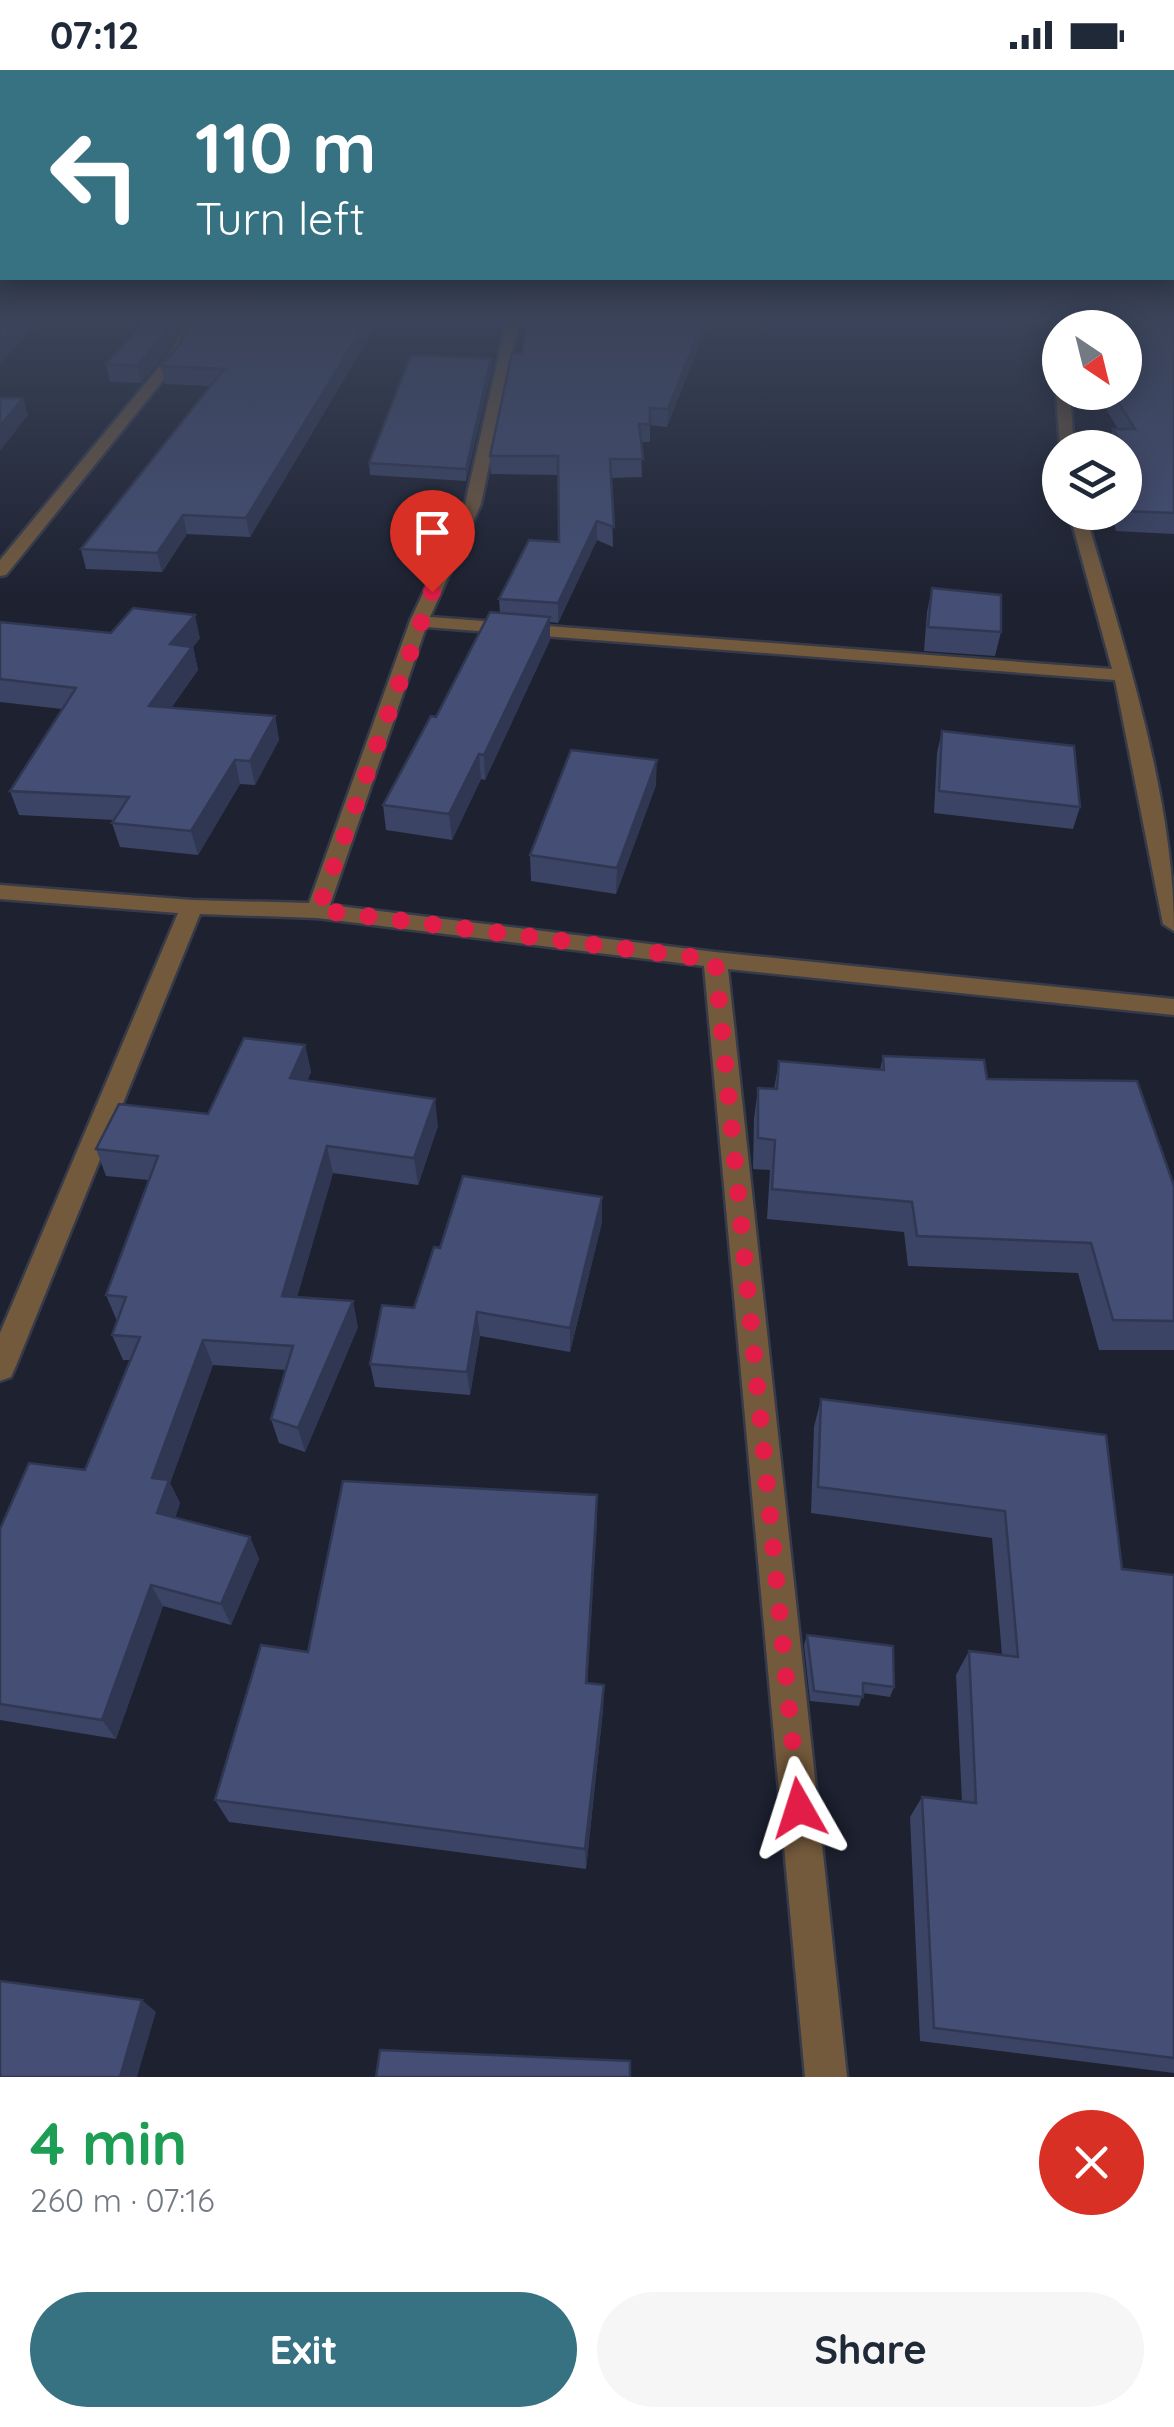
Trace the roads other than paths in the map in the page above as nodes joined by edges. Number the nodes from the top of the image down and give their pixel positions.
1 (128, 413) edge
2 (493, 413) edge
3 (1082, 530) edge
4 (0, 571) edge
5 (419, 621) junction
6 (1123, 675) junction
7 (0, 892) edge
8 (192, 907) junction
9 (318, 910) junction
10 (1174, 924) edge
11 (715, 960) junction
12 (1174, 1007) edge
13 (0, 1368) edge
14 (826, 2077) edge

1 - 4 street
2 - 5 street
3 - 6 street
5 - 6 street
5 - 9 street
6 - 10 street
7 - 8 street
8 - 9 street
8 - 13 street
9 - 11 street
11 - 12 street
11 - 14 street

